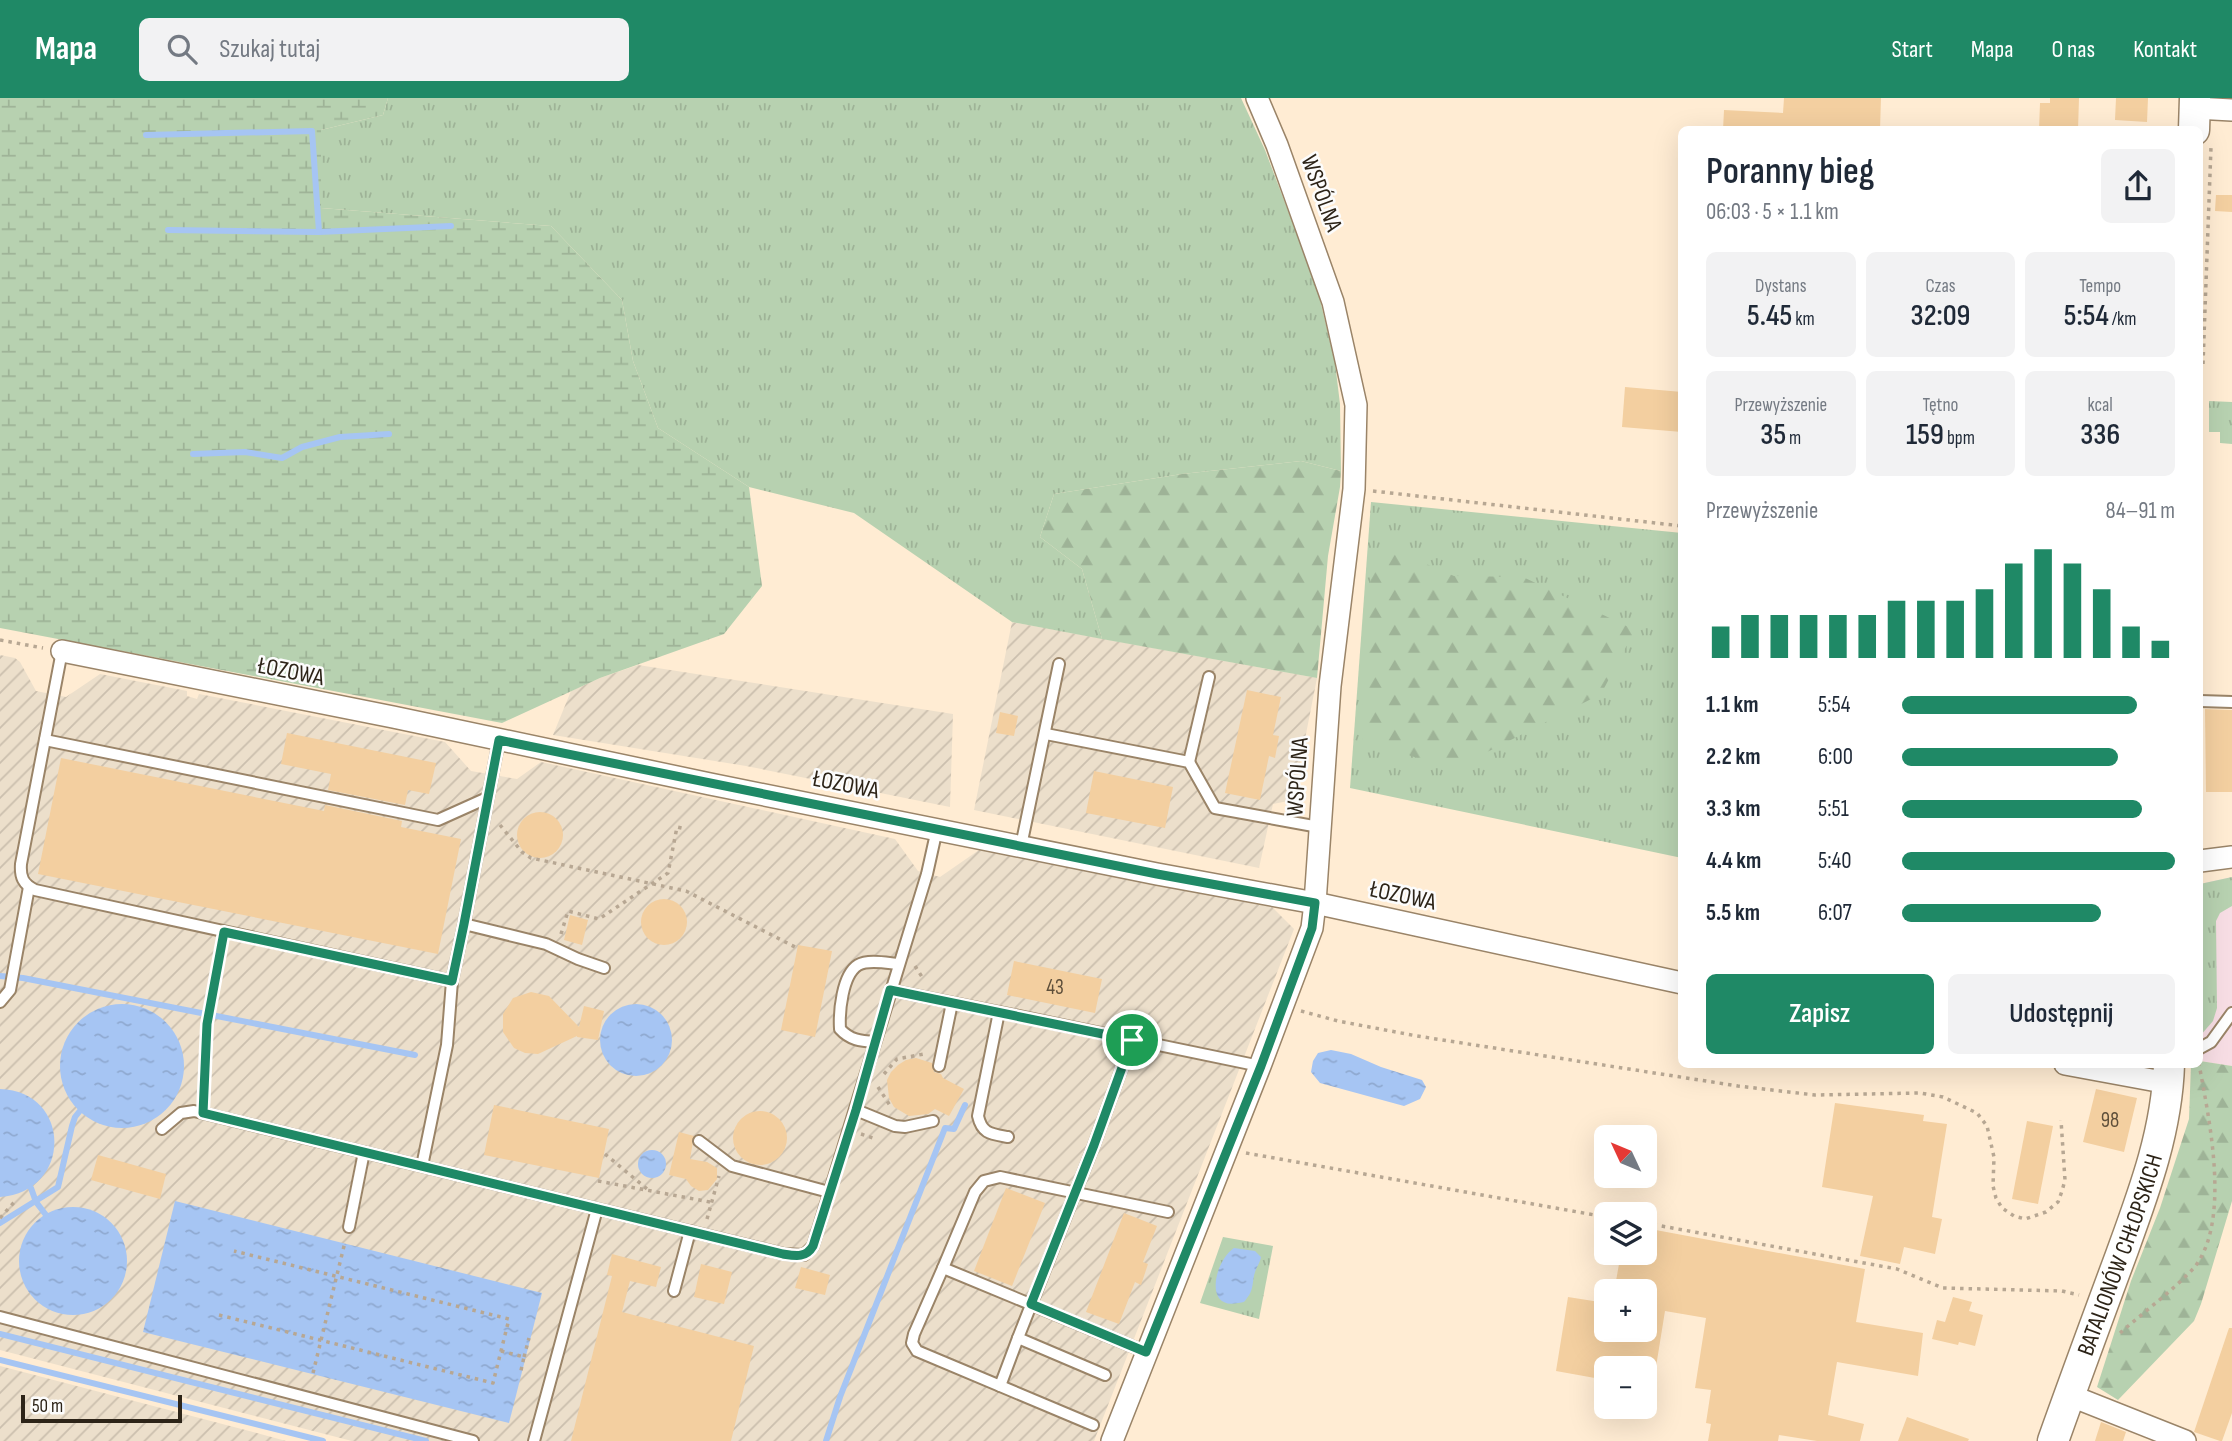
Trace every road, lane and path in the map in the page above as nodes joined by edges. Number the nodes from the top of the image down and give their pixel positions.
1 (1257, 98) edge
2 (2232, 110) edge
3 (2199, 118) edge
4 (1354, 489) junction
5 (1678, 526) edge
6 (0, 640) edge
7 (62, 652) junction
8 (1059, 664) dead end
9 (1209, 677) dead end
10 (2203, 701) edge
11 (2232, 702) edge
12 (1045, 734) junction
13 (45, 740) junction
14 (499, 740) junction
15 (1189, 762) junction
16 (486, 802) junction
17 (1320, 827) junction
18 (686, 829) dead end
19 (937, 829) junction
20 (1021, 846) junction
21 (2232, 857) edge
22 (2203, 861) edge
23 (652, 884) junction
24 (29, 887) junction
25 (1315, 903) junction
26 (464, 924) junction
27 (224, 932) junction
28 (795, 947) dead end
29 (556, 949) junction
30 (912, 959) dead end
31 (898, 964) junction
32 (604, 968) dead end
33 (452, 981) junction
34 (1678, 982) edge
35 (890, 990) junction
36 (936, 999) junction
37 (0, 1002) edge
38 (1284, 1002) junction
39 (952, 1003) junction
40 (999, 1012) junction
41 (2232, 1013) edge
42 (1132, 1040) junction
43 (874, 1042) junction
44 (927, 1042) dead end
45 (2203, 1046) edge
46 (1164, 1060) dead end
47 (939, 1066) dead end
48 (1261, 1066) junction
49 (2112, 1068) edge
50 (2200, 1068) edge
51 (2169, 1073) edge
52 (1133, 1075) dead end
53 (883, 1076) dead end
54 (876, 1084) dead end
55 (856, 1110) junction
56 (203, 1113) junction
57 (2061, 1120) dead end
58 (933, 1121) dead end
59 (914, 1125) junction
60 (162, 1129) dead end
61 (1008, 1136) dead end
62 (699, 1141) dead end
63 (1227, 1148) junction
64 (365, 1152) junction
65 (605, 1154) dead end
66 (724, 1160) junction
67 (422, 1166) junction
68 (598, 1181) dead end
69 (648, 1191) junction
70 (829, 1192) junction
71 (1075, 1193) junction
72 (17, 1199) dead end
73 (710, 1202) junction
74 (597, 1209) junction
75 (1168, 1212) dead end
76 (1594, 1215) edge
77 (0, 1218) edge
78 (1657, 1225) edge
79 (349, 1227) dead end
80 (690, 1231) junction
81 (703, 1234) junction
82 (344, 1247) dead end
83 (234, 1251) dead end
84 (943, 1268) junction
85 (337, 1276) junction
86 (674, 1291) dead end
87 (2104, 1302) junction
88 (1031, 1304) junction
89 (219, 1315) dead end
90 (0, 1317) edge
91 (529, 1338) dead end
92 (1018, 1338) junction
93 (321, 1340) junction
94 (501, 1351) junction
95 (1146, 1352) junction
96 (2084, 1354) junction
97 (524, 1357) junction
98 (313, 1373) dead end
99 (520, 1375) dead end
100 (1105, 1375) dead end
101 (1000, 1386) junction
102 (2069, 1395) junction
103 (1093, 1425) dead end
104 (472, 1441) edge
105 (534, 1441) edge
106 (1112, 1441) edge
107 (2053, 1441) edge
108 (2185, 1441) edge

1 - 4 street, WSPÓLNA
2 - 3 street
4 - 5 path
4 - 17 street, WSPÓLNA
6 - 7 path
7 - 13 lane
7 - 14 street, ŁOZOWA
8 - 12 lane
9 - 15 lane
10 - 11 lane
12 - 15 lane
12 - 20 lane
13 - 16 lane
13 - 24 lane
14 - 16 lane
14 - 19 street, ŁOZOWA
15 - 17 lane
16 - 23 path
16 - 26 lane
17 - 25 street, WSPÓLNA
18 - 23 path
19 - 20 street, ŁOZOWA
19 - 31 lane
20 - 25 street, ŁOZOWA
21 - 22 street
23 - 28 path
23 - 29 path
24 - 27 lane
24 - 37 lane
25 - 34 street, ŁOZOWA
25 - 38 street, WSPÓLNA
26 - 29 lane
26 - 33 lane
27 - 33 lane
27 - 56 path
29 - 32 lane
30 - 36 path
31 - 35 lane
31 - 43 lane
33 - 67 lane
35 - 36 lane
35 - 43 lane
36 - 39 lane
38 - 48 street, WSPÓLNA
38 - 57 path
39 - 40 lane
39 - 47 lane
40 - 42 lane
40 - 61 lane
41 - 45 lane
42 - 48 lane
42 - 71 lane
43 - 55 lane
44 - 53 path
46 - 52 path
48 - 63 street, WSPÓLNA
49 - 51 street
50 - 96 path
51 - 87 street, BATALIONÓW CHŁOPSKICH
54 - 59 path
55 - 59 lane
55 - 70 lane
56 - 60 lane
56 - 64 lane
58 - 59 lane
62 - 66 lane
63 - 76 path
63 - 95 street, WSPÓLNA
64 - 67 lane
64 - 79 lane
65 - 69 path
66 - 70 lane
66 - 73 path
67 - 74 lane
68 - 69 path
69 - 73 path
70 - 81 lane
71 - 75 lane
71 - 84 lane
71 - 88 lane
72 - 77 path
73 - 81 path
74 - 80 lane
74 - 105 lane
78 - 87 path
80 - 81 lane
80 - 86 lane
82 - 85 path
83 - 85 path
84 - 88 lane
84 - 101 lane
85 - 93 path
85 - 94 path
87 - 96 street, BATALIONÓW CHŁOPSKICH
88 - 92 lane
88 - 95 lane
89 - 93 path
90 - 104 lane
91 - 97 path
92 - 100 lane
92 - 101 lane
93 - 94 path
93 - 98 path
94 - 97 path
95 - 106 street, WSPÓLNA
96 - 102 street, BATALIONÓW CHŁOPSKICH
97 - 99 path
101 - 103 lane
102 - 107 street, BATALIONÓW CHŁOPSKICH
102 - 108 street

